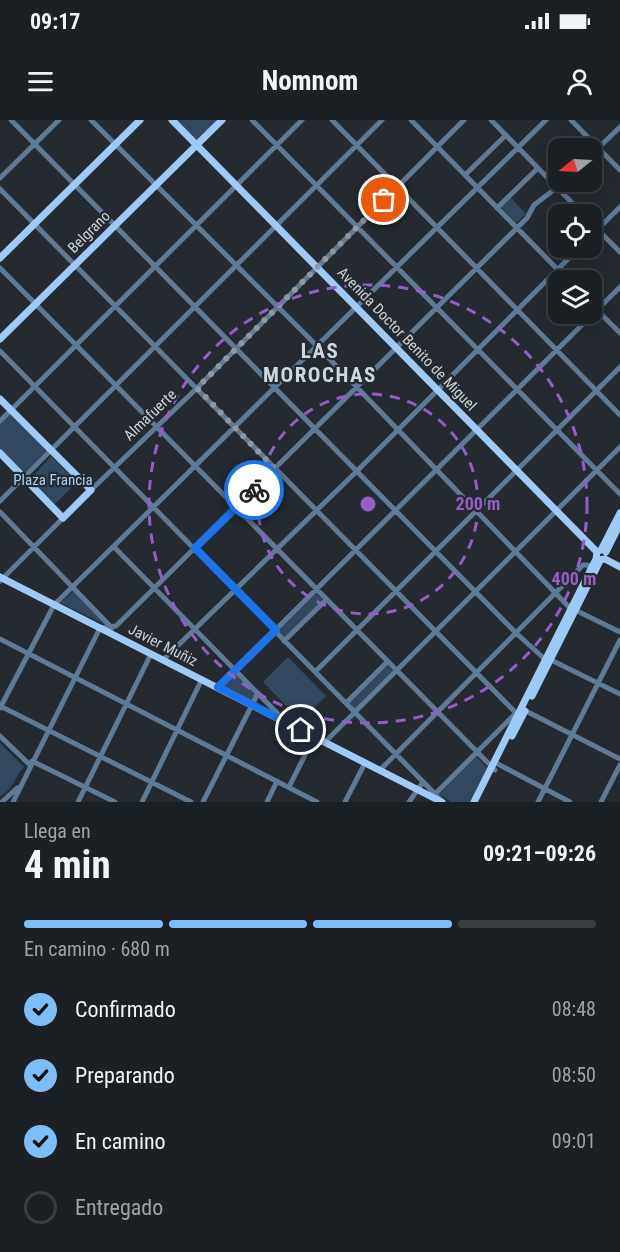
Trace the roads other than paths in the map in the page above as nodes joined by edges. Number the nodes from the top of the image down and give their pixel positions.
1 (11, 120) edge
2 (58, 120) edge
3 (91, 120) edge
4 (140, 120) edge
5 (172, 120) edge
6 (222, 120) edge
7 (252, 120) edge
8 (303, 120) edge
9 (333, 120) edge
10 (382, 120) edge
11 (411, 120) edge
12 (464, 120) edge
13 (491, 120) edge
14 (546, 120) edge
15 (571, 120) edge
16 (620, 127) edge
17 (506, 135) junction
18 (588, 138) edge
19 (35, 144) junction
20 (602, 144) edge
21 (115, 145) junction
22 (197, 145) junction
23 (357, 145) junction
24 (277, 146) junction
25 (437, 147) junction
26 (518, 147) junction
27 (602, 152) edge
28 (538, 168) junction
29 (620, 170) edge
30 (465, 175) junction
31 (0, 178) edge
32 (548, 178) edge
33 (75, 184) junction
34 (156, 185) junction
35 (237, 186) junction
36 (317, 186) junction
37 (397, 187) junction
38 (477, 188) junction
39 (0, 189) edge
40 (549, 192) edge
41 (562, 192) edge
42 (573, 204) edge
43 (620, 207) edge
44 (497, 208) junction
45 (35, 223) junction
46 (602, 224) edge
47 (115, 226) junction
48 (196, 226) junction
49 (277, 226) junction
50 (357, 227) junction
51 (436, 227) junction
52 (517, 228) junction
53 (602, 234) edge
54 (620, 252) edge
55 (0, 258) edge
56 (569, 258) edge
57 (76, 265) junction
58 (237, 266) junction
59 (155, 267) junction
60 (317, 267) junction
61 (396, 267) junction
62 (0, 268) edge
63 (477, 268) junction
64 (557, 269) junction
65 (620, 287) edge
66 (35, 304) junction
67 (602, 305) edge
68 (116, 306) junction
69 (195, 307) junction
70 (278, 307) junction
71 (356, 307) junction
72 (437, 308) junction
73 (517, 309) junction
74 (602, 315) edge
75 (583, 324) edge
76 (620, 333) edge
77 (0, 339) edge
78 (75, 346) junction
79 (156, 346) junction
80 (318, 347) junction
81 (397, 348) junction
82 (236, 349) junction
83 (477, 349) junction
84 (556, 350) junction
85 (0, 351) edge
86 (620, 368) edge
87 (34, 386) junction
88 (116, 386) junction
89 (197, 388) junction
90 (357, 388) junction
91 (276, 389) junction
92 (437, 389) junction
93 (517, 389) junction
94 (596, 391) junction
95 (0, 399) edge
96 (11, 410) junction
97 (620, 415) edge
98 (0, 421) edge
99 (75, 427) junction
100 (156, 428) junction
101 (236, 429) junction
102 (316, 429) junction
103 (397, 429) junction
104 (476, 429) junction
105 (557, 430) junction
106 (620, 447) edge
107 (51, 450) junction
108 (0, 453) edge
109 (115, 467) junction
110 (195, 468) junction
111 (275, 469) junction
112 (358, 470) junction
113 (437, 470) junction
114 (517, 470) junction
115 (596, 471) junction
116 (24, 478) junction
117 (91, 490) junction
118 (620, 494) edge
119 (0, 501) edge
120 (155, 507) junction
121 (235, 508) junction
122 (316, 510) junction
123 (397, 511) junction
124 (476, 511) junction
125 (556, 511) junction
126 (0, 512) edge
127 (620, 513) edge
128 (63, 518) junction
129 (620, 524) edge
130 (34, 546) junction
131 (114, 547) junction
132 (195, 548) junction
133 (276, 549) junction
134 (356, 551) junction
135 (436, 551) junction
136 (515, 552) junction
137 (602, 555) junction
138 (620, 562) edge
139 (620, 567) edge
140 (591, 570) junction
141 (1, 578) edge
142 (74, 586) junction
143 (154, 588) junction
144 (236, 589) junction
145 (316, 590) junction
146 (396, 591) junction
147 (475, 592) junction
148 (555, 593) junction
149 (326, 600) junction
150 (54, 605) junction
151 (574, 609) junction
152 (100, 628) junction
153 (112, 628) junction
154 (195, 629) junction
155 (276, 630) junction
156 (356, 631) junction
157 (435, 632) junction
158 (620, 632) edge
159 (516, 633) junction
160 (0, 639) edge
161 (620, 640) edge
162 (284, 641) junction
163 (29, 654) junction
164 (151, 654) junction
165 (163, 660) junction
166 (548, 660) junction
167 (387, 662) junction
168 (235, 670) junction
169 (315, 672) junction
170 (396, 672) junction
171 (476, 673) junction
172 (75, 678) junction
173 (202, 679) junction
174 (598, 683) junction
175 (218, 687) junction
176 (258, 693) junction
177 (620, 694) edge
178 (125, 703) junction
179 (346, 703) junction
180 (252, 705) junction
181 (0, 707) edge
182 (523, 709) junction
183 (355, 713) junction
184 (437, 713) junction
185 (518, 716) junction
186 (288, 723) junction
187 (48, 730) junction
188 (177, 730) junction
189 (572, 735) junction
190 (0, 736) edge
191 (314, 737) junction
192 (325, 742) junction
193 (396, 754) junction
194 (476, 754) junction
195 (226, 755) junction
196 (100, 756) junction
197 (620, 759) edge
198 (31, 763) junction
199 (365, 763) junction
200 (620, 765) edge
201 (494, 766) junction
202 (380, 770) junction
203 (152, 782) junction
204 (277, 782) junction
205 (423, 782) junction
206 (21, 785) junction
207 (85, 787) junction
208 (289, 787) junction
209 (416, 789) junction
210 (544, 789) junction
211 (434, 795) junction
212 (2, 802) edge
213 (13, 802) edge
214 (78, 802) edge
215 (115, 802) edge
216 (142, 802) edge
217 (191, 802) edge
218 (202, 802) edge
219 (267, 802) edge
220 (317, 802) edge
221 (345, 802) edge
222 (409, 802) edge
223 (443, 802) edge
224 (474, 802) edge
225 (479, 802) edge
226 (537, 802) edge
227 (570, 802) edge
228 (601, 802) edge

1 - 19 street
2 - 19 street
3 - 21 street
4 - 21 main road
5 - 22 main road, Avenida Doctor Benito de Miguel
6 - 22 main road, Belgrano
7 - 24 street
8 - 24 street
9 - 23 street
10 - 23 street
11 - 25 street
12 - 25 street, Almafuerte
13 - 17 street
14 - 26 street
15 - 18 street
16 - 20 street
17 - 26 street
17 - 30 street
19 - 31 street
19 - 33 street
21 - 33 main road
21 - 34 street
22 - 34 main road, Belgrano
22 - 35 main road, Avenida Doctor Benito de Miguel
23 - 36 street
23 - 37 street
24 - 35 street
24 - 36 street
25 - 30 street
25 - 37 street, Almafuerte
26 - 28 street
26 - 38 street
27 - 29 street
28 - 32 street
28 - 44 street
30 - 38 street
33 - 45 main road
33 - 47 street
34 - 47 main road, Belgrano
34 - 48 street
35 - 48 street
35 - 49 main road, Avenida Doctor Benito de Miguel
36 - 49 street
36 - 50 street
37 - 50 street, Almafuerte
37 - 51 street
38 - 44 street
38 - 51 street
39 - 45 street
40 - 52 street
41 - 42 street
43 - 46 street
44 - 52 street
45 - 55 main road
45 - 57 street
47 - 57 main road, Belgrano
47 - 59 street
48 - 58 street
48 - 59 street
49 - 58 street
49 - 60 main road, Avenida Doctor Benito de Miguel
50 - 60 street, Almafuerte
50 - 61 street
51 - 61 street
51 - 63 street
52 - 63 street
52 - 64 street
53 - 54 street
56 - 64 street
57 - 66 main road, Belgrano
57 - 68 street
58 - 69 street
58 - 70 street
59 - 68 street
59 - 69 street
60 - 70 street, Almafuerte
60 - 71 main road, Avenida Doctor Benito de Miguel
61 - 71 street
61 - 72 street
62 - 66 street
63 - 72 street
63 - 73 street
64 - 73 street
65 - 67 street
66 - 77 main road, Belgrano
66 - 78 street
68 - 78 street
68 - 79 street
69 - 79 street
69 - 82 street
70 - 80 street
70 - 82 street, Almafuerte
71 - 80 street
71 - 81 main road, Avenida Doctor Benito de Miguel
72 - 81 street
72 - 83 street
73 - 83 street
73 - 84 street
74 - 76 street
75 - 84 street
78 - 87 street
78 - 88 street
79 - 88 street
79 - 89 street
80 - 90 street
80 - 91 street
81 - 90 street
81 - 92 main road, Avenida Doctor Benito de Miguel
82 - 89 street, Almafuerte
82 - 91 street
83 - 92 street
83 - 93 street
84 - 93 street
84 - 94 street
85 - 87 street
86 - 94 street
87 - 96 street
87 - 99 street
88 - 99 street
88 - 100 street
89 - 100 street, Almafuerte
89 - 101 street
90 - 102 street
90 - 103 street
91 - 101 street
91 - 102 street
92 - 103 street
92 - 104 main road, Avenida Doctor Benito de Miguel
93 - 104 street
93 - 105 street
94 - 97 street
94 - 105 street
95 - 96 main road
96 - 98 street
96 - 107 main road
99 - 107 street
99 - 109 street
100 - 109 street, Almafuerte
100 - 110 street
101 - 110 street
101 - 111 street
102 - 111 street
102 - 112 street
103 - 112 street
103 - 113 street
104 - 113 street
104 - 114 main road, Avenida Doctor Benito de Miguel
105 - 114 street
105 - 115 street
106 - 115 street
107 - 116 street
107 - 117 main road
108 - 116 main road
109 - 117 street, Almafuerte
109 - 120 street
110 - 120 street
110 - 121 street
111 - 121 street
111 - 122 street
112 - 122 street
112 - 123 street
113 - 123 street
113 - 124 street
114 - 124 street
114 - 125 main road, Avenida Doctor Benito de Miguel
115 - 118 street
115 - 125 street
116 - 119 street
116 - 128 main road
117 - 128 main road, Almafuerte
120 - 131 street
120 - 132 street
121 - 132 street
121 - 133 street
122 - 133 street
122 - 134 street
123 - 134 street
123 - 135 street
124 - 135 street
124 - 136 street
125 - 136 street
125 - 137 main road, Avenida Doctor Benito de Miguel
126 - 130 street
127 - 137 main road
128 - 130 street, Almafuerte
129 - 137 main road
130 - 141 street, Almafuerte
130 - 142 street
131 - 142 street
131 - 143 street
132 - 143 street
132 - 144 street
133 - 144 street
133 - 145 street
134 - 145 street
134 - 146 street
135 - 146 street
135 - 147 street
136 - 147 street
136 - 148 street
137 - 138 main road, Avenida Doctor Benito de Miguel
137 - 139 main road, Avenida Doctor Benito de Miguel
137 - 140 main road
137 - 151 main road
140 - 148 street
140 - 151 main road
141 - 150 main road, Javier Muñiz
142 - 150 street
142 - 153 street
143 - 153 street
143 - 154 street
144 - 154 street
144 - 155 street
145 - 149 street
145 - 155 street
146 - 156 street
146 - 157 street
147 - 157 street
147 - 159 street
148 - 151 street
148 - 159 street
149 - 156 street
149 - 162 street
150 - 152 main road, Javier Muñiz
150 - 163 street
151 - 158 street
151 - 166 main road
152 - 153 street
152 - 164 main road, Javier Muñiz
152 - 172 street
154 - 165 street
154 - 168 street
155 - 162 street
155 - 168 street
156 - 167 street
156 - 169 street
157 - 170 street
157 - 171 street
159 - 166 street
159 - 171 street
160 - 163 street
161 - 174 street
162 - 169 street
163 - 172 street
163 - 181 street
164 - 165 main road, Javier Muñiz
164 - 178 street
165 - 173 main road, Javier Muñiz
166 - 174 street
166 - 182 main road
167 - 170 street
167 - 179 street
168 - 175 street
168 - 176 street
169 - 179 street
170 - 183 street
170 - 184 street
171 - 184 street
171 - 185 street
172 - 178 street
172 - 187 street
173 - 175 main road, Javier Muñiz
173 - 188 street
174 - 177 street
174 - 189 street
175 - 180 main road, Javier Muñiz
176 - 180 street
176 - 186 street
178 - 188 street
178 - 196 street
179 - 183 street
180 - 186 main road, Javier Muñiz
180 - 195 street
181 - 187 street
182 - 185 main road
182 - 189 street
183 - 192 street
183 - 193 street
184 - 193 street
184 - 194 street
185 - 194 street
185 - 201 main road
186 - 191 main road, Javier Muñiz
187 - 196 street
187 - 198 street
188 - 195 street
188 - 203 street
189 - 197 street
189 - 210 street
190 - 198 street
191 - 192 main road, Javier Muñiz
191 - 208 street
192 - 199 main road, Javier Muñiz
193 - 202 street
193 - 205 street
194 - 201 street
194 - 211 street
195 - 204 street
195 - 218 street
196 - 203 street
196 - 207 street
198 - 206 street
198 - 207 street
199 - 202 main road, Javier Muñiz
199 - 221 street
200 - 228 street
201 - 210 street
201 - 224 main road
201 - 225 main road
202 - 209 main road, Javier Muñiz
203 - 216 street
203 - 217 street
204 - 208 street
204 - 219 street
205 - 209 street
205 - 211 street
206 - 212 street
206 - 213 street
207 - 214 street
207 - 215 street
208 - 220 street
209 - 211 main road, Javier Muñiz
209 - 222 street
210 - 226 street
210 - 227 street
211 - 223 main road, Javier Muñiz

